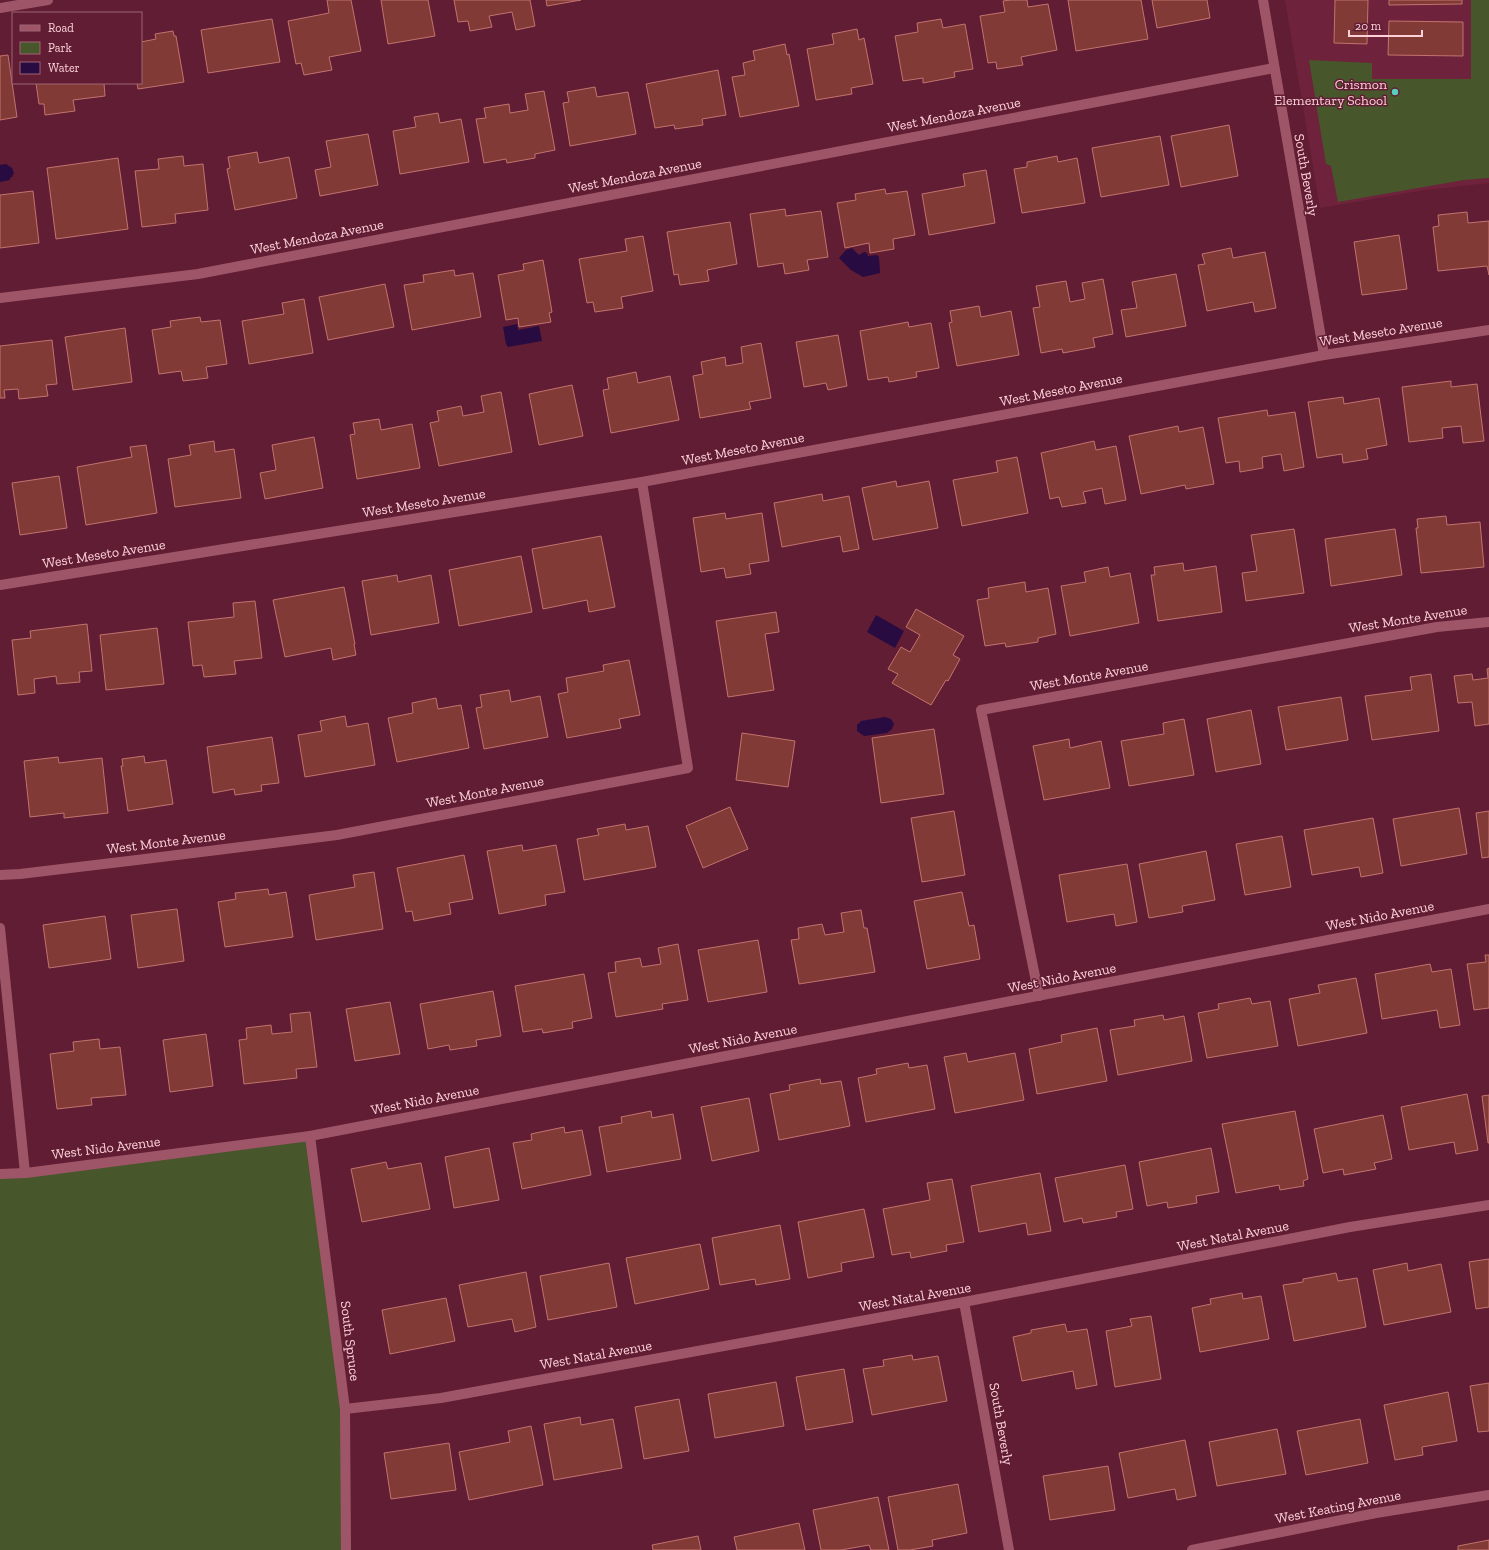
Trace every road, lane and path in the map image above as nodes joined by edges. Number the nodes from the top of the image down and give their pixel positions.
1 (48, 0) edge
2 (1263, 0) edge
3 (0, 8) edge
4 (1274, 68) junction
5 (0, 298) edge
6 (1489, 330) edge
7 (1324, 355) junction
8 (642, 482) junction
9 (0, 585) edge
10 (1489, 622) edge
11 (0, 875) edge
12 (1489, 910) edge
13 (0, 928) edge
14 (1039, 996) junction
15 (310, 1136) junction
16 (25, 1173) junction
17 (0, 1174) edge
18 (1489, 1205) edge
19 (964, 1302) junction
20 (345, 1409) junction
21 (1489, 1495) edge
22 (346, 1550) edge
23 (1010, 1550) edge
24 (1192, 1550) edge

1 - 3 street
2 - 4 street, South Beverly
4 - 5 street, West Mendoza Avenue
4 - 7 street, South Beverly
6 - 7 street, West Meseto Avenue
7 - 8 street, West Meseto Avenue
8 - 9 street, West Meseto Avenue
8 - 11 street, West Monte Avenue
10 - 14 street, West Monte Avenue
12 - 14 street, West Nido Avenue
13 - 16 street
14 - 15 street, West Nido Avenue
15 - 16 street, West Nido Avenue
15 - 20 street, South Spruce
16 - 17 street, West Nido Avenue
18 - 19 street, West Natal Avenue
19 - 20 street, West Natal Avenue
19 - 23 street, South Beverly
20 - 22 street, South Spruce
21 - 24 street, West Keating Avenue

